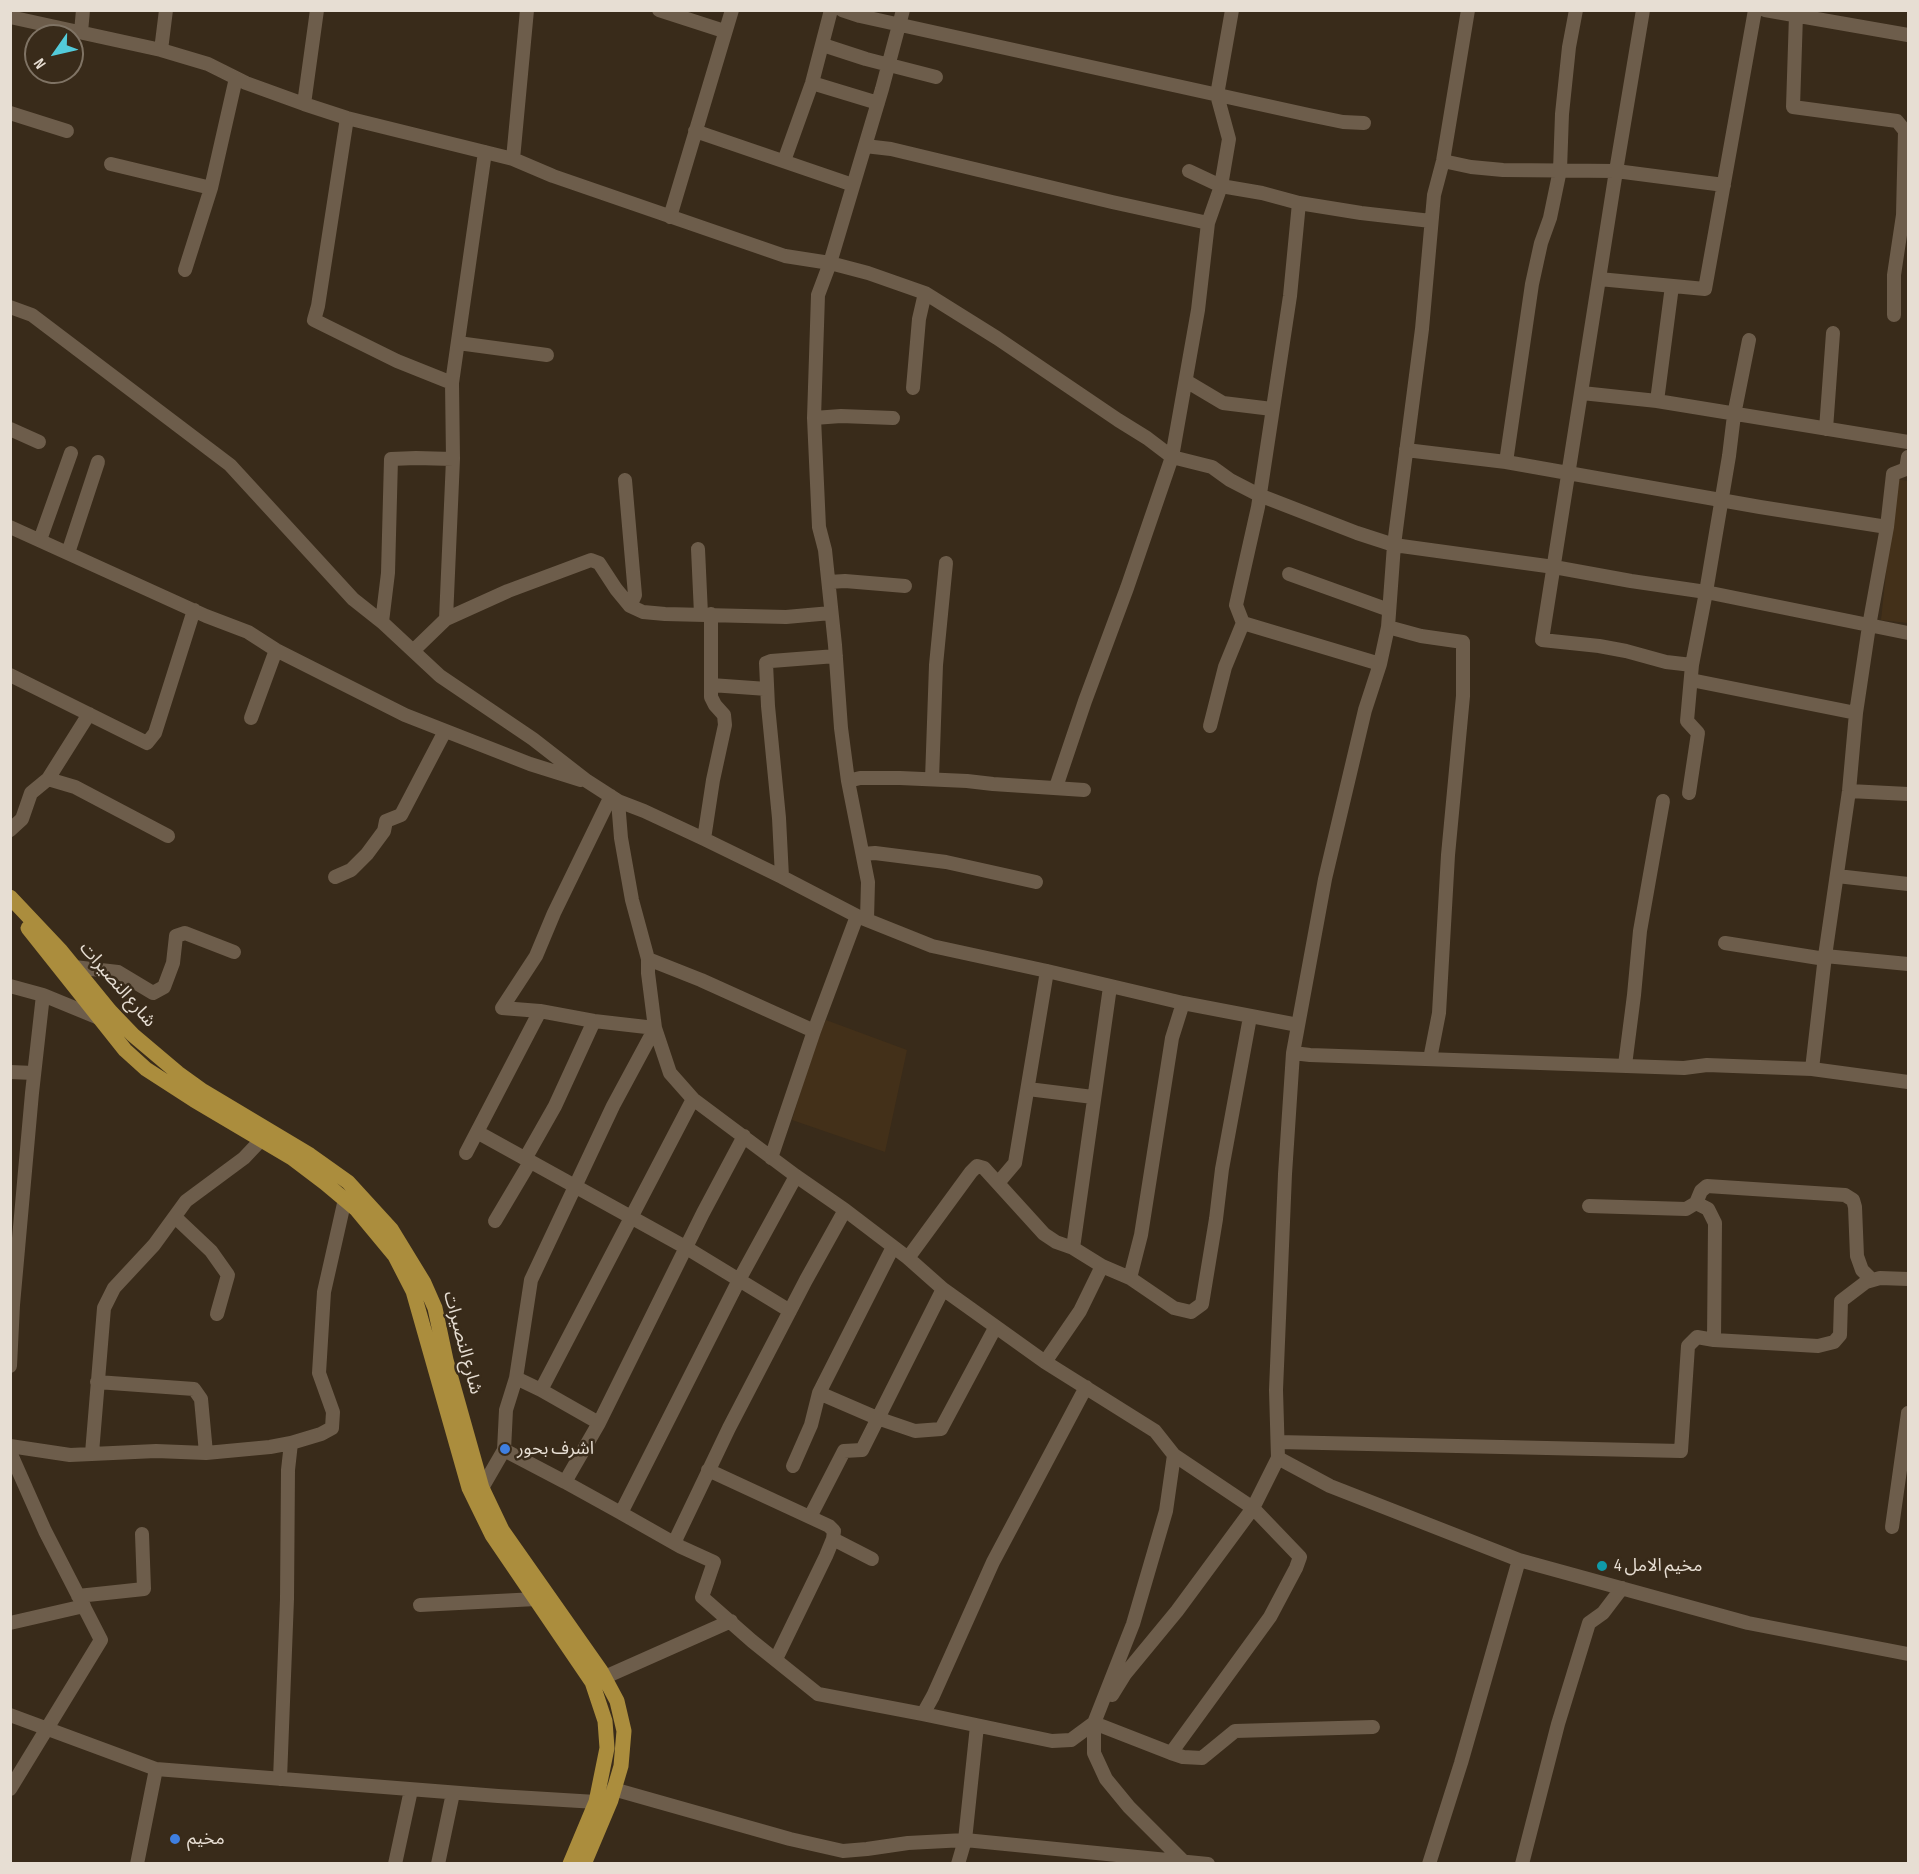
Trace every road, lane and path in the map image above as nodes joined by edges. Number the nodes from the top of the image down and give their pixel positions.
1 (166, 10) edge
2 (317, 10) edge
3 (527, 10) edge
4 (659, 10) edge
5 (732, 10) edge
6 (831, 10) edge
7 (842, 10) edge
8 (903, 10) edge
9 (1232, 10) edge
10 (1468, 10) edge
11 (1576, 10) edge
12 (1643, 10) edge
13 (1755, 10) edge
14 (1765, 10) edge
15 (1793, 14) edge
16 (10, 17) edge
17 (1851, 17) edge
18 (43, 24) edge
19 (900, 25) junction
20 (724, 31) junction
21 (84, 33) edge
22 (1908, 35) edge
23 (823, 45) junction
24 (161, 50) junction
25 (889, 65) junction
26 (936, 77) dead end
27 (236, 78) junction
28 (812, 83) junction
29 (1217, 95) junction
30 (878, 103) junction
31 (304, 105) junction
32 (10, 113) edge
33 (347, 118) junction
34 (1364, 123) dead end
35 (67, 131) dead end
36 (695, 131) junction
37 (865, 146) junction
38 (485, 152) junction
39 (513, 159) junction
40 (784, 161) junction
41 (1443, 161) junction
42 (111, 164) dead end
43 (1560, 170) junction
44 (1189, 171) dead end
45 (1616, 171) junction
46 (853, 185) junction
47 (1724, 185) junction
48 (1221, 186) junction
49 (211, 188) junction
50 (1299, 203) junction
51 (670, 217) junction
52 (1431, 221) junction
53 (1208, 223) junction
54 (830, 263) junction
55 (186, 270) dead end
56 (1599, 279) junction
57 (1672, 286) junction
58 (925, 293) junction
59 (10, 307) edge
60 (1894, 315) dead end
61 (1833, 333) dead end
62 (1749, 340) dead end
63 (458, 343) junction
64 (547, 355) dead end
65 (1186, 381) junction
66 (452, 383) junction
67 (913, 388) dead end
68 (1582, 393) junction
69 (1657, 401) junction
70 (1272, 409) junction
71 (1734, 415) junction
72 (814, 418) junction
73 (893, 418) dead end
74 (10, 429) edge
75 (1826, 429) junction
76 (39, 442) dead end
77 (1908, 442) edge
78 (1406, 450) junction
79 (71, 453) dead end
80 (1172, 457) junction
81 (453, 459) junction
82 (98, 462) dead end
83 (1506, 462) junction
84 (1908, 465) edge
85 (1570, 473) junction
86 (625, 480) dead end
87 (1259, 495) junction
88 (1722, 499) junction
89 (10, 527) edge
90 (1887, 527) junction
91 (40, 540) junction
92 (1394, 545) junction
93 (698, 549) dead end
94 (69, 553) junction
95 (946, 563) dead end
96 (1554, 567) junction
97 (1288, 574) dead end
98 (829, 582) junction
99 (905, 586) dead end
100 (1706, 592) junction
101 (630, 606) junction
102 (194, 610) junction
103 (1389, 610) junction
104 (831, 613) junction
105 (706, 614) junction
106 (446, 619) junction
107 (382, 622) junction
108 (1243, 623) junction
109 (1869, 626) junction
110 (1388, 627) junction
111 (1908, 633) edge
112 (276, 650) junction
113 (414, 650) junction
114 (836, 656) junction
115 (1380, 664) junction
116 (1692, 665) junction
117 (10, 675) edge
118 (1690, 680) junction
119 (711, 685) junction
120 (767, 689) junction
121 (1856, 713) junction
122 (89, 714) junction
123 (251, 718) dead end
124 (1210, 726) dead end
125 (445, 730) junction
126 (48, 779) junction
127 (932, 779) junction
128 (848, 781) junction
129 (587, 782) junction
130 (1056, 788) junction
131 (1084, 790) dead end
132 (1849, 791) junction
133 (1689, 794) dead end
134 (1908, 794) edge
135 (615, 799) junction
136 (1664, 801) dead end
137 (10, 830) edge
138 (168, 836) dead end
139 (704, 839) junction
140 (863, 854) junction
141 (1837, 876) junction
142 (335, 877) dead end
143 (782, 877) junction
144 (1036, 882) dead end
145 (1908, 884) edge
146 (10, 897) edge
147 (10, 903) edge
148 (862, 918) junction
149 (1725, 943) dead end
150 (234, 952) dead end
151 (1825, 958) junction
152 (648, 960) junction
153 (1908, 964) edge
154 (74, 967) junction
155 (1047, 971) junction
156 (10, 986) edge
157 (1110, 987) junction
158 (43, 995) junction
159 (1183, 1003) junction
160 (540, 1011) junction
161 (1250, 1017) junction
162 (99, 1018) junction
163 (594, 1021) junction
164 (1298, 1025) junction
165 (655, 1028) junction
166 (814, 1031) junction
167 (1293, 1053) junction
168 (1430, 1059) junction
169 (1625, 1065) junction
170 (1812, 1070) junction
171 (10, 1072) edge
172 (34, 1073) junction
173 (1908, 1082) edge
174 (1028, 1089) junction
175 (1093, 1097) junction
176 (693, 1099) junction
177 (477, 1132) junction
178 (744, 1136) junction
179 (261, 1140) junction
180 (466, 1153) dead end
181 (771, 1158) junction
182 (528, 1160) junction
183 (795, 1176) junction
184 (998, 1183) junction
185 (576, 1186) junction
186 (345, 1199) junction
187 (1696, 1203) junction
188 (1589, 1206) dead end
189 (845, 1210) junction
190 (175, 1217) junction
191 (631, 1218) junction
192 (495, 1221) dead end
193 (686, 1247) junction
194 (893, 1247) junction
195 (1073, 1248) junction
196 (908, 1258) junction
197 (1102, 1266) junction
198 (1130, 1278) junction
199 (1908, 1279) edge
200 (740, 1280) junction
201 (1872, 1280) junction
202 (943, 1289) junction
203 (790, 1311) junction
204 (217, 1314) dead end
205 (995, 1328) junction
206 (1714, 1340) junction
207 (1045, 1362) junction
208 (10, 1366) edge
209 (516, 1378) junction
210 (97, 1382) junction
211 (1086, 1387) junction
212 (541, 1390) junction
213 (819, 1393) junction
214 (1908, 1413) edge
215 (877, 1418) junction
216 (599, 1423) junction
217 (1278, 1442) junction
218 (291, 1443) junction
219 (10, 1446) edge
220 (504, 1450) junction
221 (10, 1452) edge
222 (92, 1453) junction
223 (206, 1453) junction
224 (1174, 1455) junction
225 (1278, 1458) junction
226 (793, 1466) dead end
227 (708, 1470) junction
228 (565, 1482) junction
229 (482, 1488) junction
230 (1253, 1508) junction
231 (621, 1514) junction
232 (810, 1517) junction
233 (1892, 1527) dead end
234 (142, 1534) dead end
235 (832, 1539) junction
236 (674, 1542) junction
237 (872, 1559) dead end
238 (1519, 1560) junction
239 (1622, 1588) junction
240 (536, 1599) junction
241 (81, 1601) junction
242 (420, 1605) dead end
243 (731, 1621) junction
244 (10, 1623) edge
245 (1908, 1654) edge
246 (776, 1659) junction
247 (605, 1677) junction
248 (923, 1714) junction
249 (10, 1715) edge
250 (1094, 1723) junction
251 (977, 1726) junction
252 (1373, 1727) dead end
253 (48, 1728) junction
254 (1171, 1753) junction
255 (156, 1769) junction
256 (280, 1779) junction
257 (10, 1789) edge
258 (411, 1790) junction
259 (613, 1790) junction
260 (453, 1793) junction
261 (596, 1802) junction
262 (965, 1840) junction
263 (845, 1857) edge
264 (136, 1863) edge
265 (395, 1863) edge
266 (438, 1863) edge
267 (570, 1863) edge
268 (584, 1863) edge
269 (958, 1863) edge
270 (1186, 1863) edge
271 (1208, 1863) edge
272 (1429, 1863) edge
273 (1522, 1863) edge

1 - 24 street
2 - 31 street
3 - 39 street
4 - 20 street
5 - 20 street
6 - 23 street
7 - 19 street
8 - 19 street
9 - 29 street
10 - 41 street
11 - 43 street
12 - 45 street
13 - 47 street
14 - 15 street
15 - 17 street
15 - 60 street
16 - 18 street
17 - 22 street
19 - 25 street
19 - 29 street
20 - 36 street
21 - 24 street
23 - 25 street
23 - 28 street
24 - 27 street
25 - 26 street
25 - 30 street
27 - 31 street
27 - 49 street
28 - 30 street
28 - 40 street
29 - 34 street
29 - 48 street
30 - 37 street
31 - 33 street
32 - 35 street
33 - 38 street
33 - 66 street
36 - 40 street
36 - 51 street
37 - 46 street
37 - 53 street
38 - 39 street
38 - 63 street
39 - 51 street
40 - 46 street
41 - 43 street
41 - 52 street
42 - 49 street
43 - 45 street
43 - 83 street
44 - 48 street
45 - 47 street
45 - 56 street
46 - 54 street
47 - 57 street
48 - 50 street
48 - 53 street
49 - 55 street
50 - 52 street
50 - 70 street
51 - 54 street
52 - 78 street
53 - 65 street
54 - 58 street
54 - 72 street
56 - 57 street
56 - 68 street
57 - 69 street
58 - 67 street
58 - 80 street
59 - 107 street
61 - 75 street
62 - 71 street
63 - 64 street
63 - 66 street
65 - 70 street
65 - 80 street
66 - 81 street
68 - 69 street
68 - 85 street
69 - 71 street
70 - 87 street
71 - 75 street
71 - 88 street
72 - 73 street
72 - 98 street
74 - 76 street
75 - 77 street
78 - 83 street
78 - 92 street
79 - 91 street
80 - 87 street
80 - 130 street
81 - 106 street
81 - 107 street
82 - 94 street
83 - 85 street
84 - 90 street
85 - 88 street
85 - 96 street
86 - 101 street
87 - 92 street
87 - 108 street
88 - 90 street
88 - 100 street
89 - 91 street
90 - 109 street
91 - 94 street
92 - 96 street
92 - 103 street
93 - 105 street
94 - 102 street
95 - 127 street
96 - 100 street
96 - 116 street
97 - 103 street
98 - 99 street
98 - 104 street
100 - 109 street
100 - 116 street
101 - 105 street
101 - 106 street
102 - 112 street
102 - 122 street
103 - 110 street
104 - 105 street
104 - 114 street
105 - 119 street
106 - 113 street
107 - 113 street
108 - 115 street
108 - 124 street
109 - 111 street
109 - 121 street
110 - 115 street
110 - 168 street
112 - 123 street
112 - 125 street
113 - 129 street
114 - 120 street
114 - 128 street
115 - 164 street
116 - 118 street
117 - 122 street
118 - 121 street
118 - 133 street
119 - 120 street
119 - 139 street
120 - 143 street
121 - 132 street
122 - 126 street
125 - 129 street
125 - 142 street
126 - 137 street
126 - 138 street
127 - 128 street
127 - 130 street
128 - 140 street
129 - 135 street
130 - 131 street
132 - 134 street
132 - 141 street
135 - 139 street
135 - 152 street
135 - 160 street
136 - 169 street
139 - 143 street
140 - 144 street
140 - 148 street
141 - 145 street
141 - 151 street
143 - 148 street
146 - 154 main road, شارع النصيرات
147 - 162 main road, شارع النصيرات
148 - 155 street
148 - 166 street
149 - 151 street
150 - 154 street
151 - 153 street
151 - 170 street
152 - 165 street
152 - 166 street
154 - 229 main road, شارع النصيرات
155 - 157 street
155 - 174 street
156 - 158 street
157 - 159 street
157 - 175 street
158 - 162 street
158 - 172 street
159 - 161 street
159 - 198 street
160 - 163 street
160 - 177 street
161 - 164 street
161 - 198 street
162 - 179 main road, شارع النصيرات
163 - 165 street
163 - 182 street
164 - 167 street
165 - 176 street
165 - 185 street
166 - 181 street
167 - 168 street
167 - 217 street
168 - 169 street
169 - 170 street
170 - 173 street
171 - 172 street
172 - 208 street
174 - 175 street
174 - 184 street
175 - 195 street
176 - 178 street
176 - 191 street
177 - 180 street
177 - 182 street
178 - 181 street
178 - 193 street
179 - 186 main road, شارع النصيرات
179 - 190 street
181 - 183 street
182 - 185 street
182 - 192 street
183 - 189 street
183 - 200 street
184 - 195 street
184 - 196 street
185 - 191 street
185 - 209 street
186 - 218 street
186 - 240 main road, شارع النصيرات
187 - 188 street
187 - 201 street
187 - 206 street
189 - 194 street
189 - 203 street
190 - 204 street
190 - 210 street
191 - 193 street
191 - 212 street
193 - 200 street
193 - 216 street
194 - 196 street
194 - 213 street
195 - 197 street
196 - 202 street
197 - 198 street
197 - 207 street
199 - 201 street
200 - 203 street
200 - 231 street
201 - 206 street
202 - 205 street
202 - 215 street
203 - 227 street
205 - 207 street
205 - 215 street
206 - 217 street
207 - 211 street
209 - 212 street
209 - 220 street
210 - 222 street
210 - 223 street
211 - 224 street
211 - 248 street
212 - 216 street
213 - 215 street
213 - 226 street
214 - 233 street
215 - 232 street
216 - 228 street
217 - 225 street
218 - 223 street
218 - 256 street
219 - 222 street
220 - 228 street
220 - 229 street
221 - 241 street
222 - 223 street
224 - 230 street
224 - 250 street
225 - 230 street
225 - 238 street
227 - 232 street
227 - 236 street
228 - 231 street
229 - 247 main road, شارع النصيرات
230 - 250 street
230 - 254 street
231 - 236 street
232 - 235 street
234 - 241 street
235 - 237 street
235 - 246 street
236 - 243 street
238 - 239 street
238 - 272 street
239 - 245 street
239 - 273 street
240 - 242 street
240 - 261 main road, شارع النصيرات
241 - 244 street
241 - 253 street
243 - 246 street
243 - 247 street
246 - 248 street
247 - 259 main road, شارع النصيرات
248 - 251 street
249 - 253 street
250 - 251 street
250 - 254 street
250 - 270 street
251 - 262 street
252 - 254 street
253 - 255 street
253 - 257 street
255 - 256 street
255 - 264 street
256 - 258 street
258 - 260 street
258 - 265 street
259 - 263 street
259 - 268 main road, شارع النصيرات
260 - 261 street
260 - 266 street
261 - 267 main road, شارع النصيرات
262 - 263 street
262 - 269 street
262 - 270 street
270 - 271 street

